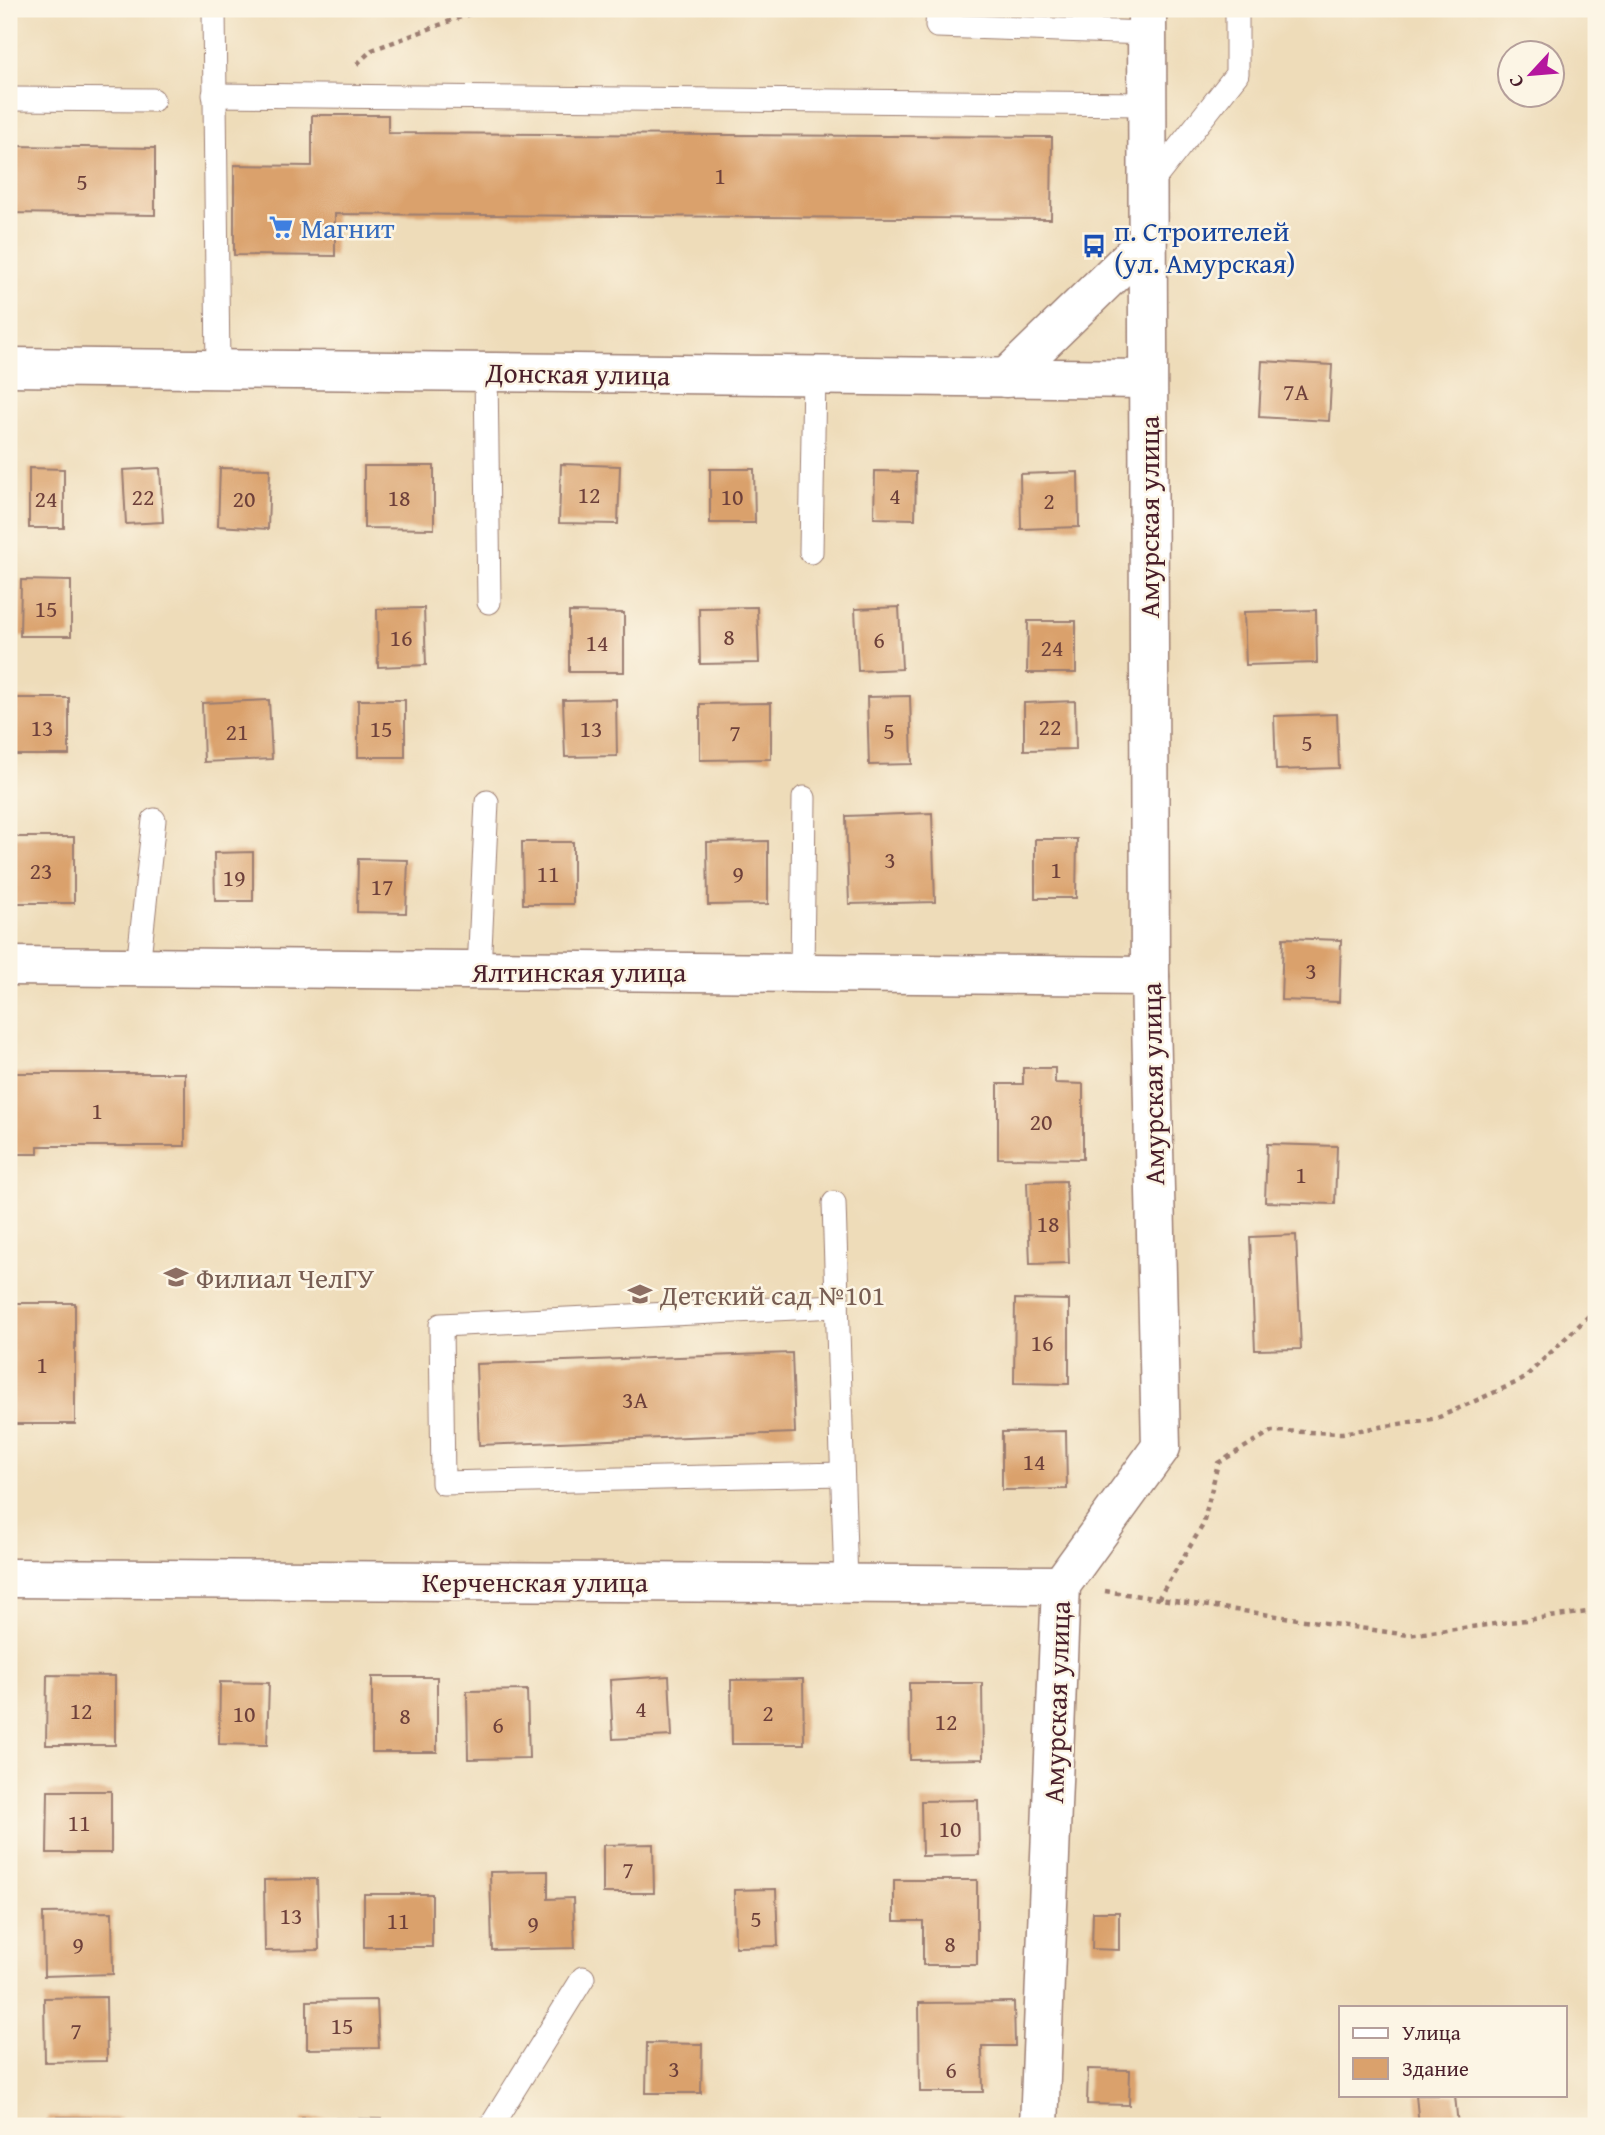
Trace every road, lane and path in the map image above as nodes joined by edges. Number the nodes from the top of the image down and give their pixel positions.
1 (214, 9) edge
2 (483, 9) edge
3 (937, 9) edge
4 (1237, 9) edge
5 (1147, 21) edge
6 (214, 95) junction
7 (323, 96) junction
8 (9, 99) edge
9 (153, 100) dead end
10 (1147, 104) junction
11 (1147, 188) junction
12 (1147, 242) junction
13 (9, 367) edge
14 (218, 369) junction
15 (486, 372) junction
16 (814, 375) junction
17 (1006, 378) junction
18 (1147, 379) junction
19 (811, 552) dead end
20 (489, 602) dead end
21 (804, 798) dead end
22 (487, 802) dead end
23 (154, 820) dead end
24 (9, 966) edge
25 (138, 967) junction
26 (479, 970) junction
27 (802, 973) junction
28 (1150, 976) junction
29 (834, 1203) dead end
30 (837, 1306) junction
31 (1596, 1309) edge
32 (842, 1474) junction
33 (9, 1578) edge
34 (846, 1583) junction
35 (1061, 1585) junction
36 (1158, 1599) junction
37 (1596, 1611) edge
38 (583, 1978) dead end
39 (491, 2126) edge
40 (1039, 2126) edge

1 - 6 lane
2 - 7 path
3 - 5 lane
4 - 11 lane
5 - 10 street, Амурская улица
6 - 7 lane
6 - 14 lane
7 - 10 lane
8 - 9 lane
10 - 11 street, Амурская улица
11 - 12 street, Амурская улица
12 - 17 street
12 - 18 street, Амурская улица
13 - 14 street, Донская улица
14 - 15 street, Донская улица
15 - 16 street, Донская улица
15 - 20 lane
16 - 17 street, Донская улица
16 - 19 lane
17 - 18 street, Донская улица
18 - 28 street, Амурская улица
21 - 27 lane
22 - 26 lane
23 - 25 lane
24 - 25 street, Ялтинская улица
25 - 26 street, Ялтинская улица
26 - 27 street, Ялтинская улица
27 - 28 street, Ялтинская улица
28 - 35 street, Амурская улица
29 - 30 lane
30 - 32 lane
30 - 32 lane
31 - 36 path
32 - 34 lane
33 - 34 street, Керченская улица
34 - 35 street, Керченская улица
35 - 36 path
35 - 40 street, Амурская улица
36 - 37 path
38 - 39 lane

